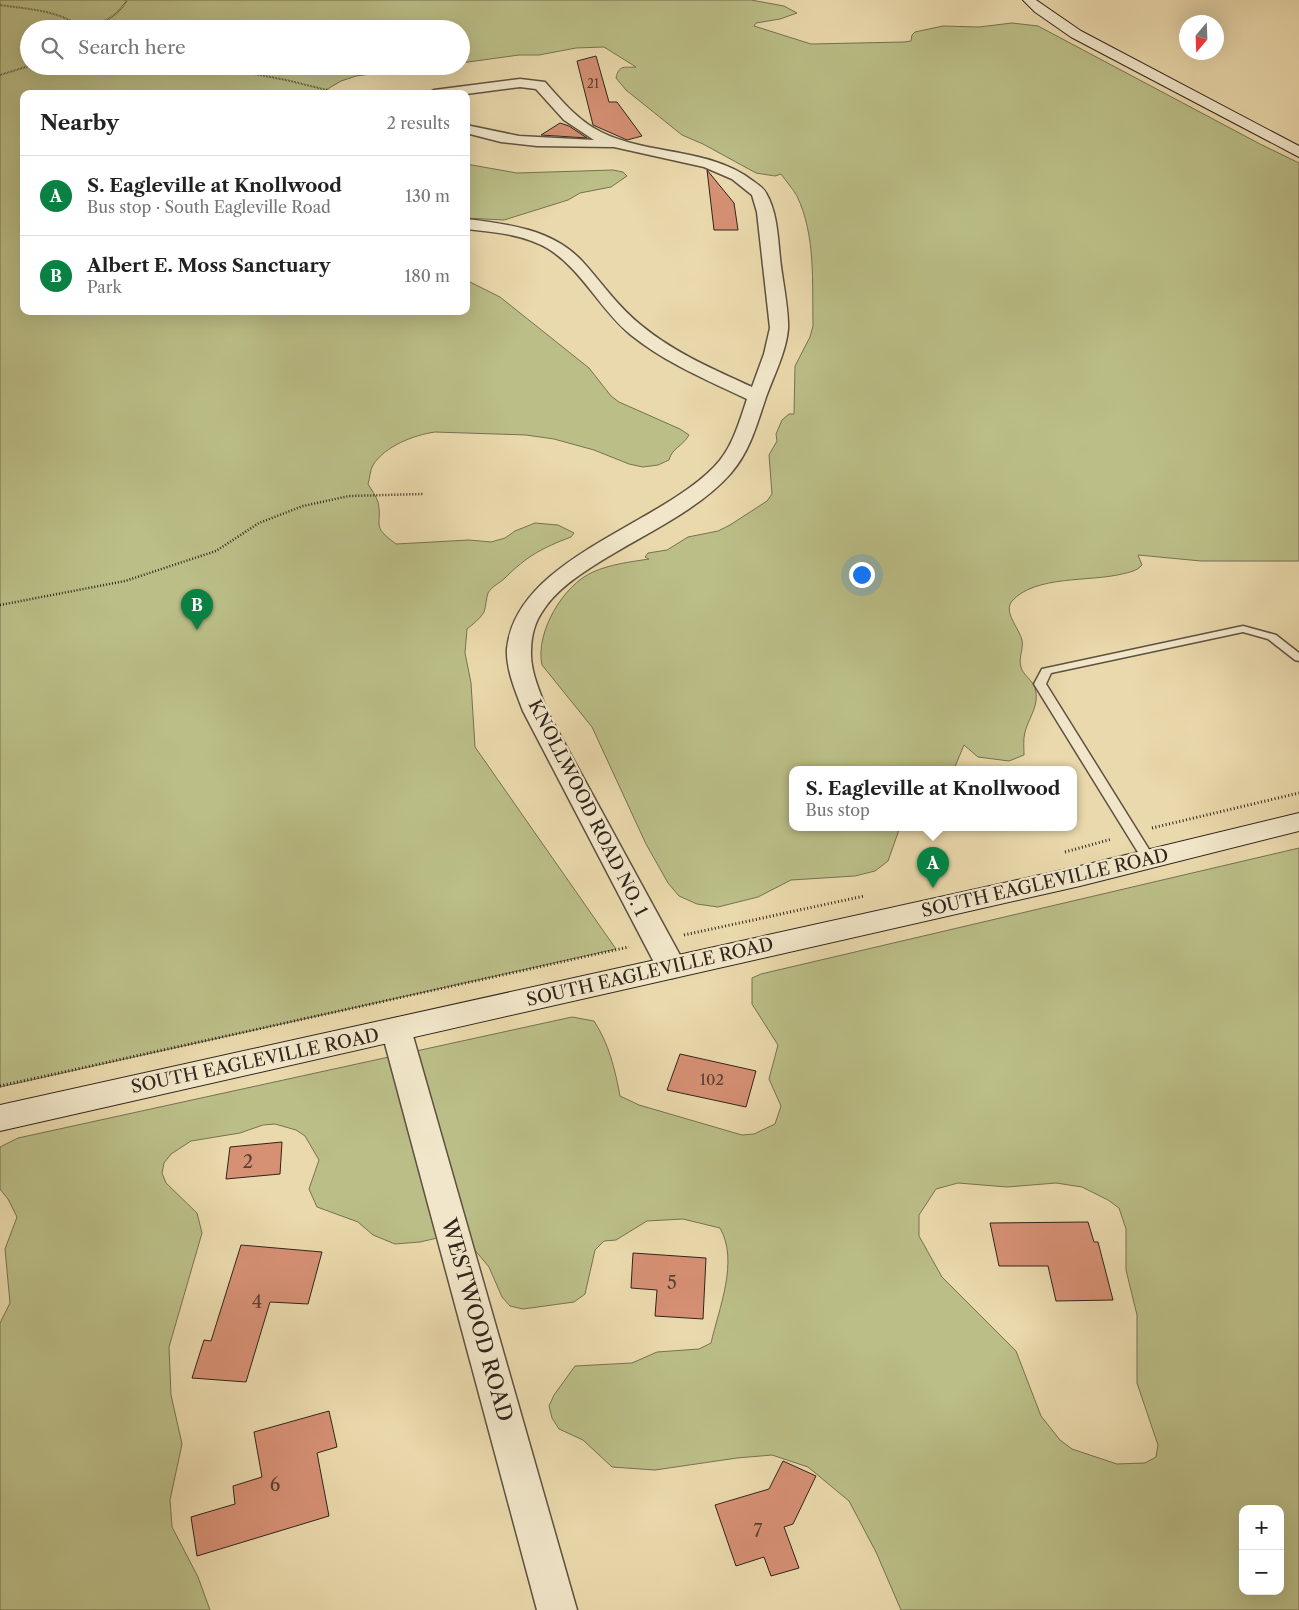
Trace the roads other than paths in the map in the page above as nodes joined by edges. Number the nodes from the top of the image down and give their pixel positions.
1 (1030, 0) edge
2 (465, 90) edge
3 (470, 130) edge
4 (615, 144) junction
5 (1299, 152) edge
6 (470, 225) edge
7 (757, 397) junction
8 (1299, 658) edge
9 (1299, 822) edge
10 (1149, 859) junction
11 (672, 968) junction
12 (396, 1030) junction
13 (0, 1118) edge
14 (557, 1610) edge

1 - 5 main road
2 - 4 street, KNOLLWOOD ROAD NO. 1
3 - 4 street, KNOLLWOOD ROAD NO. 1
4 - 7 street, KNOLLWOOD ROAD NO. 1
6 - 7 street
7 - 11 street, KNOLLWOOD ROAD NO. 1
8 - 10 lane
9 - 10 main road, SOUTH EAGLEVILLE ROAD
10 - 11 main road, SOUTH EAGLEVILLE ROAD
11 - 12 main road, SOUTH EAGLEVILLE ROAD
12 - 13 main road, SOUTH EAGLEVILLE ROAD
12 - 14 street, WESTWOOD ROAD

